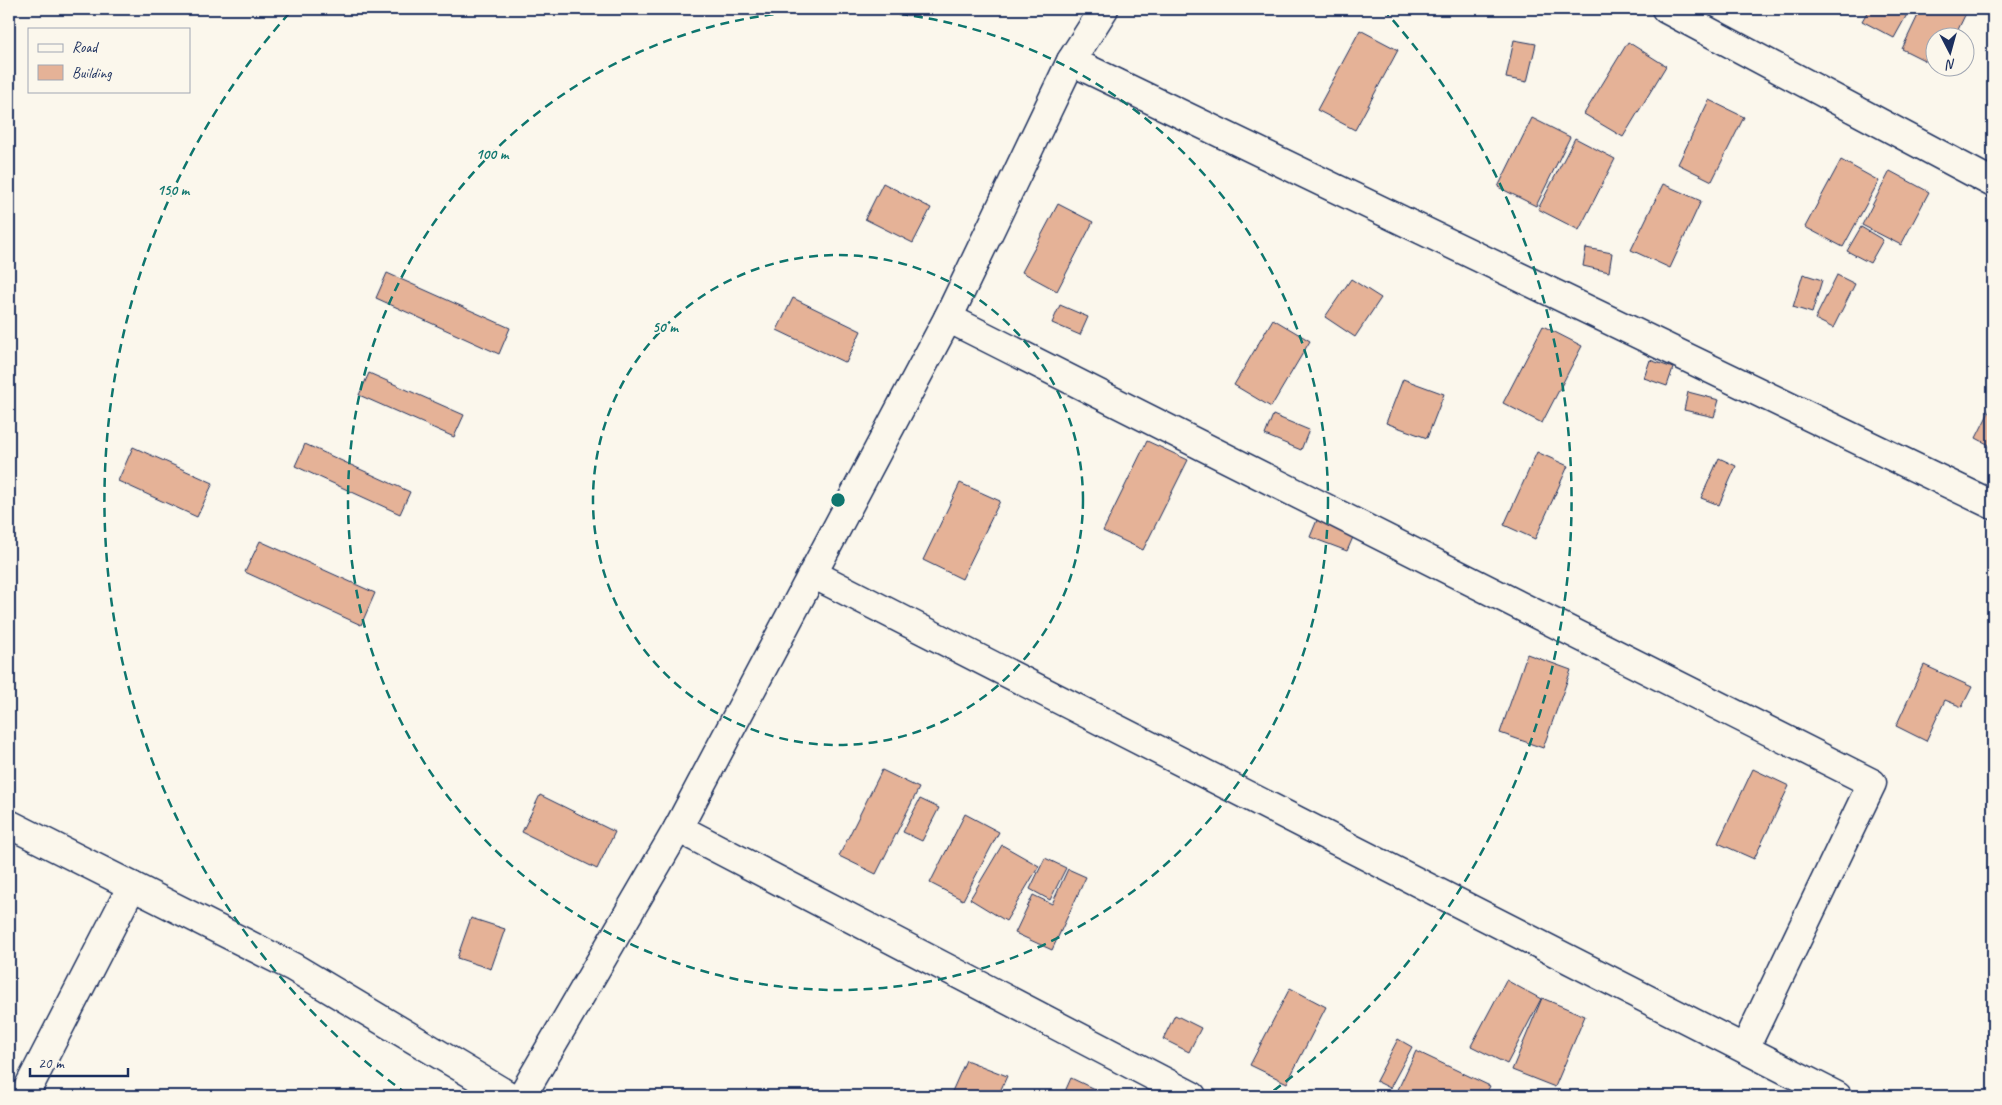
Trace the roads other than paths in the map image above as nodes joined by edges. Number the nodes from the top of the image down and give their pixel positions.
1 (1104, 9) edge
2 (1666, 9) edge
3 (1072, 61) junction
4 (1993, 183) edge
5 (948, 318) junction
6 (1993, 505) edge
7 (813, 574) junction
8 (9, 824) edge
9 (678, 828) junction
10 (132, 886) junction
11 (1745, 1048) junction
12 (24, 1096) edge
13 (509, 1096) edge
14 (522, 1096) edge
15 (1192, 1096) edge
16 (1837, 1096) edge

1 - 3 street
2 - 4 street
3 - 5 street
3 - 6 street
5 - 7 street
5 - 11 street
7 - 9 street
7 - 11 street
8 - 10 street
9 - 14 street
9 - 15 street
10 - 12 street
10 - 13 street
11 - 16 street

